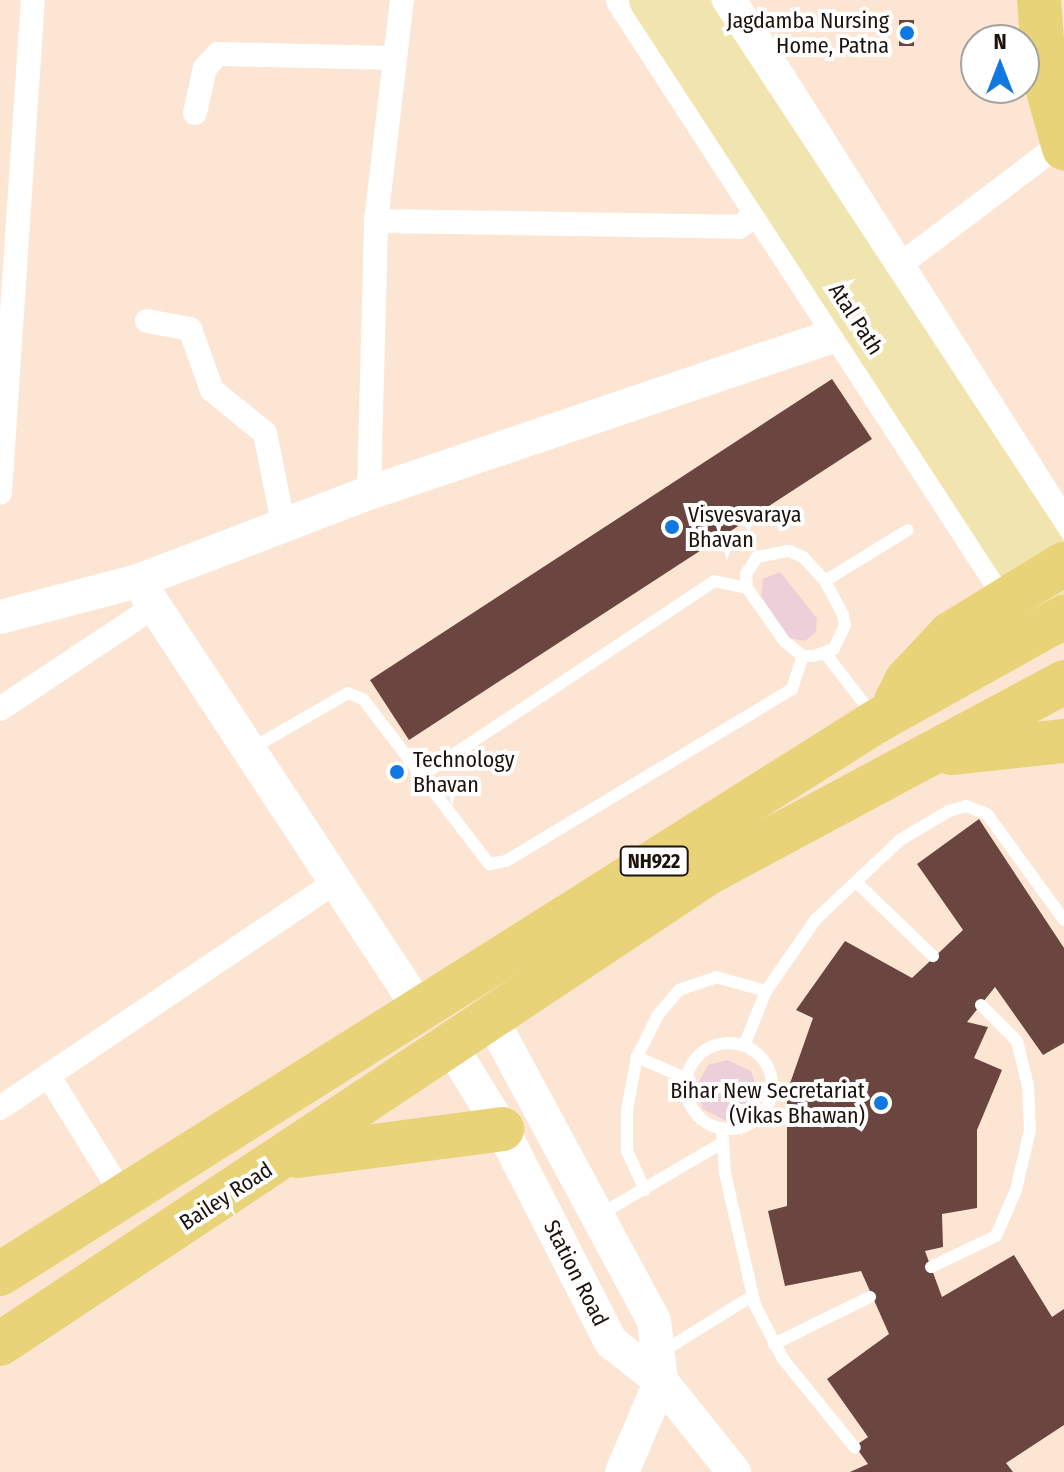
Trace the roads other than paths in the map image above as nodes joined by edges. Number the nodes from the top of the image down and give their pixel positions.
1 (33, 0) edge
2 (402, 0) edge
3 (623, 0) edge
4 (649, 0) edge
5 (685, 0) edge
6 (729, 0) edge
7 (1039, 0) edge
8 (395, 58) junction
9 (195, 113) dead end
10 (1063, 146) edge
11 (759, 213) junction
12 (376, 221) junction
13 (864, 299) junction
14 (147, 321) dead end
15 (4, 369) edge
16 (1036, 488) junction
17 (0, 493) edge
18 (369, 493) junction
19 (283, 523) junction
20 (1064, 528) edge
21 (908, 530) dead end
22 (971, 536) junction
23 (1064, 564) edge
24 (1064, 577) edge
25 (825, 581) junction
26 (1064, 586) edge
27 (747, 588) junction
28 (145, 594) junction
29 (1009, 594) junction
30 (0, 605) edge
31 (0, 617) edge
32 (1064, 617) edge
33 (1064, 639) edge
34 (825, 653) junction
35 (803, 656) junction
36 (1064, 682) edge
37 (0, 709) edge
38 (892, 712) junction
39 (1064, 741) edge
40 (247, 751) junction
41 (930, 755) junction
42 (421, 776) junction
43 (335, 882) junction
44 (856, 882) junction
45 (1064, 920) edge
46 (933, 956) dead end
47 (766, 991) junction
48 (981, 1005) dead end
49 (419, 1008) junction
50 (492, 1020) junction
51 (744, 1046) junction
52 (452, 1048) junction
53 (637, 1057) junction
54 (48, 1075) junction
55 (687, 1079) junction
56 (0, 1108) edge
57 (722, 1128) junction
58 (502, 1129) junction
59 (722, 1143) junction
60 (286, 1157) junction
61 (645, 1190) junction
62 (106, 1204) junction
63 (599, 1215) junction
64 (179, 1228) junction
65 (931, 1267) dead end
66 (0, 1274) edge
67 (752, 1296) junction
68 (870, 1297) dead end
69 (0, 1344) edge
70 (774, 1344) junction
71 (660, 1367) junction
72 (855, 1448) dead end
73 (622, 1472) edge
74 (734, 1472) edge

1 - 15 street
2 - 8 street
3 - 11 street
4 - 13 main road, Atal Path
5 - 13 main road, Atal Path
6 - 13 street
7 - 10 highway
8 - 9 street
8 - 12 street
10 - 13 street
11 - 12 street
11 - 13 street
12 - 18 street
13 - 16 street
13 - 18 street
13 - 22 street
13 - 24 main road, Atal Path
13 - 33 main road, Atal Path
14 - 19 street
15 - 17 street
16 - 20 street
16 - 22 street
18 - 19 street
19 - 28 street
21 - 25 lane
22 - 29 street
23 - 29 highway
25 - 27 lane
25 - 34 lane
26 - 38 highway
27 - 35 lane
27 - 42 lane
28 - 31 street
28 - 37 street
28 - 40 street
29 - 38 highway
30 - 31 street
32 - 38 highway, NH922
34 - 35 lane
34 - 38 lane
35 - 42 lane
36 - 41 highway, NH922
38 - 49 highway, NH922
39 - 41 highway
40 - 42 lane
40 - 43 street
41 - 50 highway, NH922
43 - 49 street
43 - 54 street
44 - 45 lane
44 - 46 lane
44 - 47 lane
47 - 51 lane
47 - 53 lane
48 - 65 lane
49 - 62 highway, NH922
50 - 52 highway, NH922
50 - 63 street
51 - 55 lane
51 - 57 lane
52 - 58 street, Station Road
52 - 60 highway, Bailey Road / NH922
53 - 55 lane
53 - 61 lane
54 - 56 street
54 - 62 street
55 - 57 lane
57 - 59 lane
58 - 60 highway
58 - 71 street, Station Road
59 - 61 lane
59 - 67 lane
60 - 64 highway, Bailey Road / NH922
61 - 63 lane
62 - 64 highway
62 - 66 highway, NH922
63 - 71 street
64 - 69 highway, Bailey Road / NH922
67 - 70 lane
67 - 71 lane
68 - 70 lane
70 - 72 lane
71 - 73 street
71 - 74 street, Station Road

